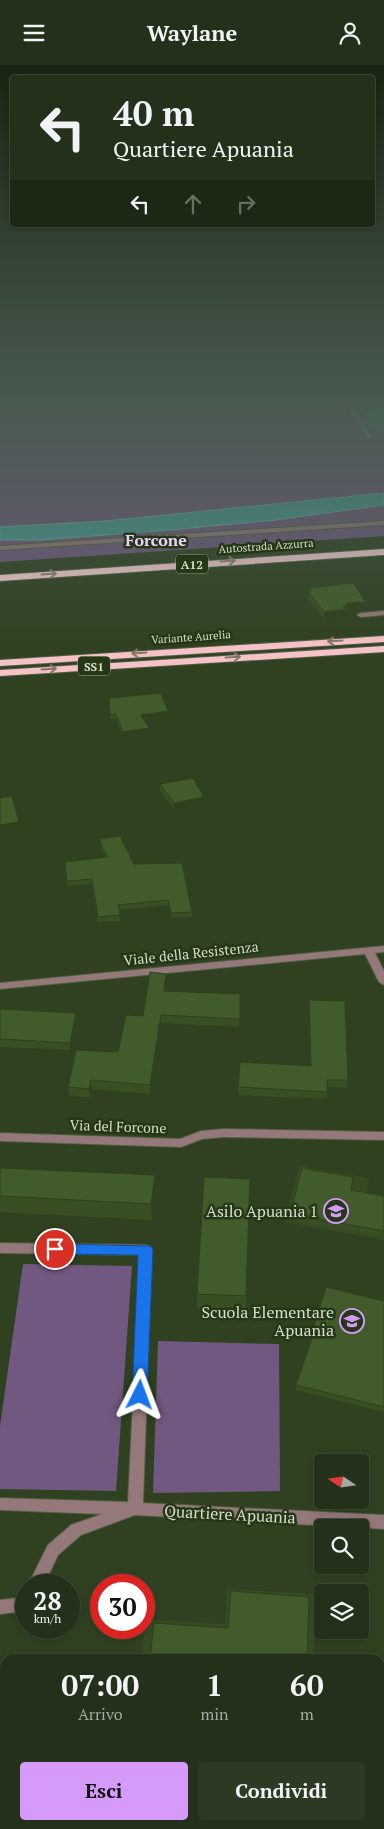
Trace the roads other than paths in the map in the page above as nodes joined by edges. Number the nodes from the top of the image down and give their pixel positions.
1 (384, 523) edge
2 (384, 543) edge
3 (0, 549) edge
4 (250, 550) dead end
5 (384, 552) edge
6 (200, 554) dead end
7 (0, 569) edge
8 (0, 578) edge
9 (384, 613) edge
10 (362, 615) dead end
11 (384, 639) edge
12 (384, 649) edge
13 (278, 650) junction
14 (188, 655) junction
15 (0, 663) edge
16 (0, 673) edge
17 (384, 949) edge
18 (369, 951) junction
19 (384, 982) edge
20 (0, 986) edge
21 (384, 1136) edge
22 (0, 1137) edge
23 (0, 1251) edge
24 (0, 1504) edge
25 (135, 1509) junction
26 (384, 1522) edge
27 (42, 1574) edge
28 (15, 1605) edge
29 (0, 1607) edge

1 - 3 street
2 - 4 highway, Autostrada Azzurra
8 -> 5 highway, Autostrada Azzurra / A12
6 - 7 highway, Autostrada Azzurra / A12
9 - 10 street
11 -> 13 highway, Variante Aurelia / SS1
12 - 13 highway, Variante Aurelia / SS1
13 - 14 highway, Variante Aurelia / SS1
14 -> 15 highway, Variante Aurelia / SS1
16 -> 14 highway, Variante Aurelia / SS1
17 - 18 street, Viale della Resistenza
18 - 19 street
18 - 20 street, Viale della Resistenza
21 - 22 street, Via del Forcone
23 - 25 street
24 - 25 street
25 - 26 street, Quartiere Apuania
25 - 27 street, Quartiere Apuania
28 - 29 street

